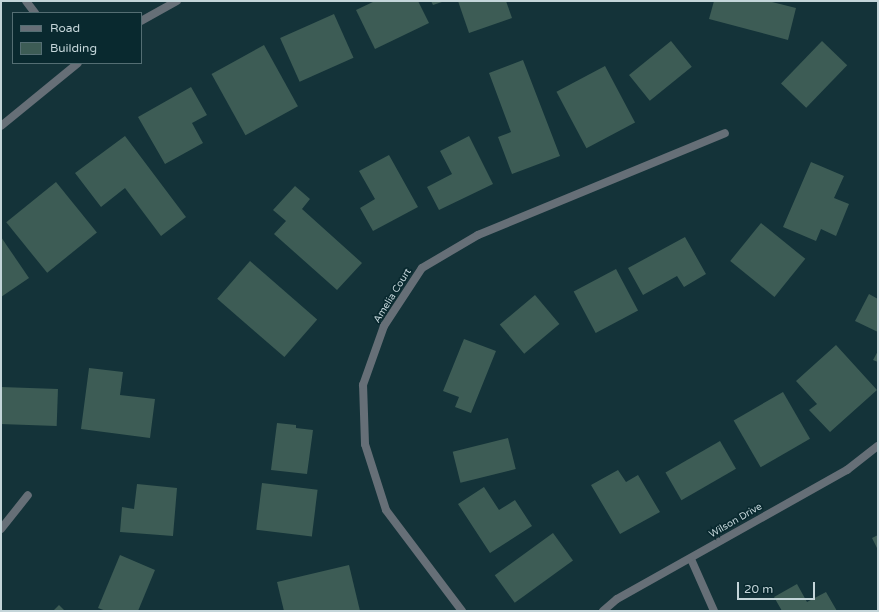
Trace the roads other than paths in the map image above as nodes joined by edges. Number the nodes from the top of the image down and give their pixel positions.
1 (26, 1) edge
2 (177, 1) edge
3 (34, 12) edge
4 (142, 20) edge
5 (75, 64) edge
6 (1, 126) edge
7 (725, 133) dead end
8 (878, 446) edge
9 (28, 495) dead end
10 (1, 529) edge
11 (690, 558) junction
12 (462, 611) edge
13 (603, 611) edge
14 (714, 611) edge

1 - 3 street
2 - 4 street
5 - 6 street
7 - 12 street, Amelia Court
8 - 11 street, Wilson Drive
9 - 10 street
11 - 13 street, Wilson Drive
11 - 14 street

